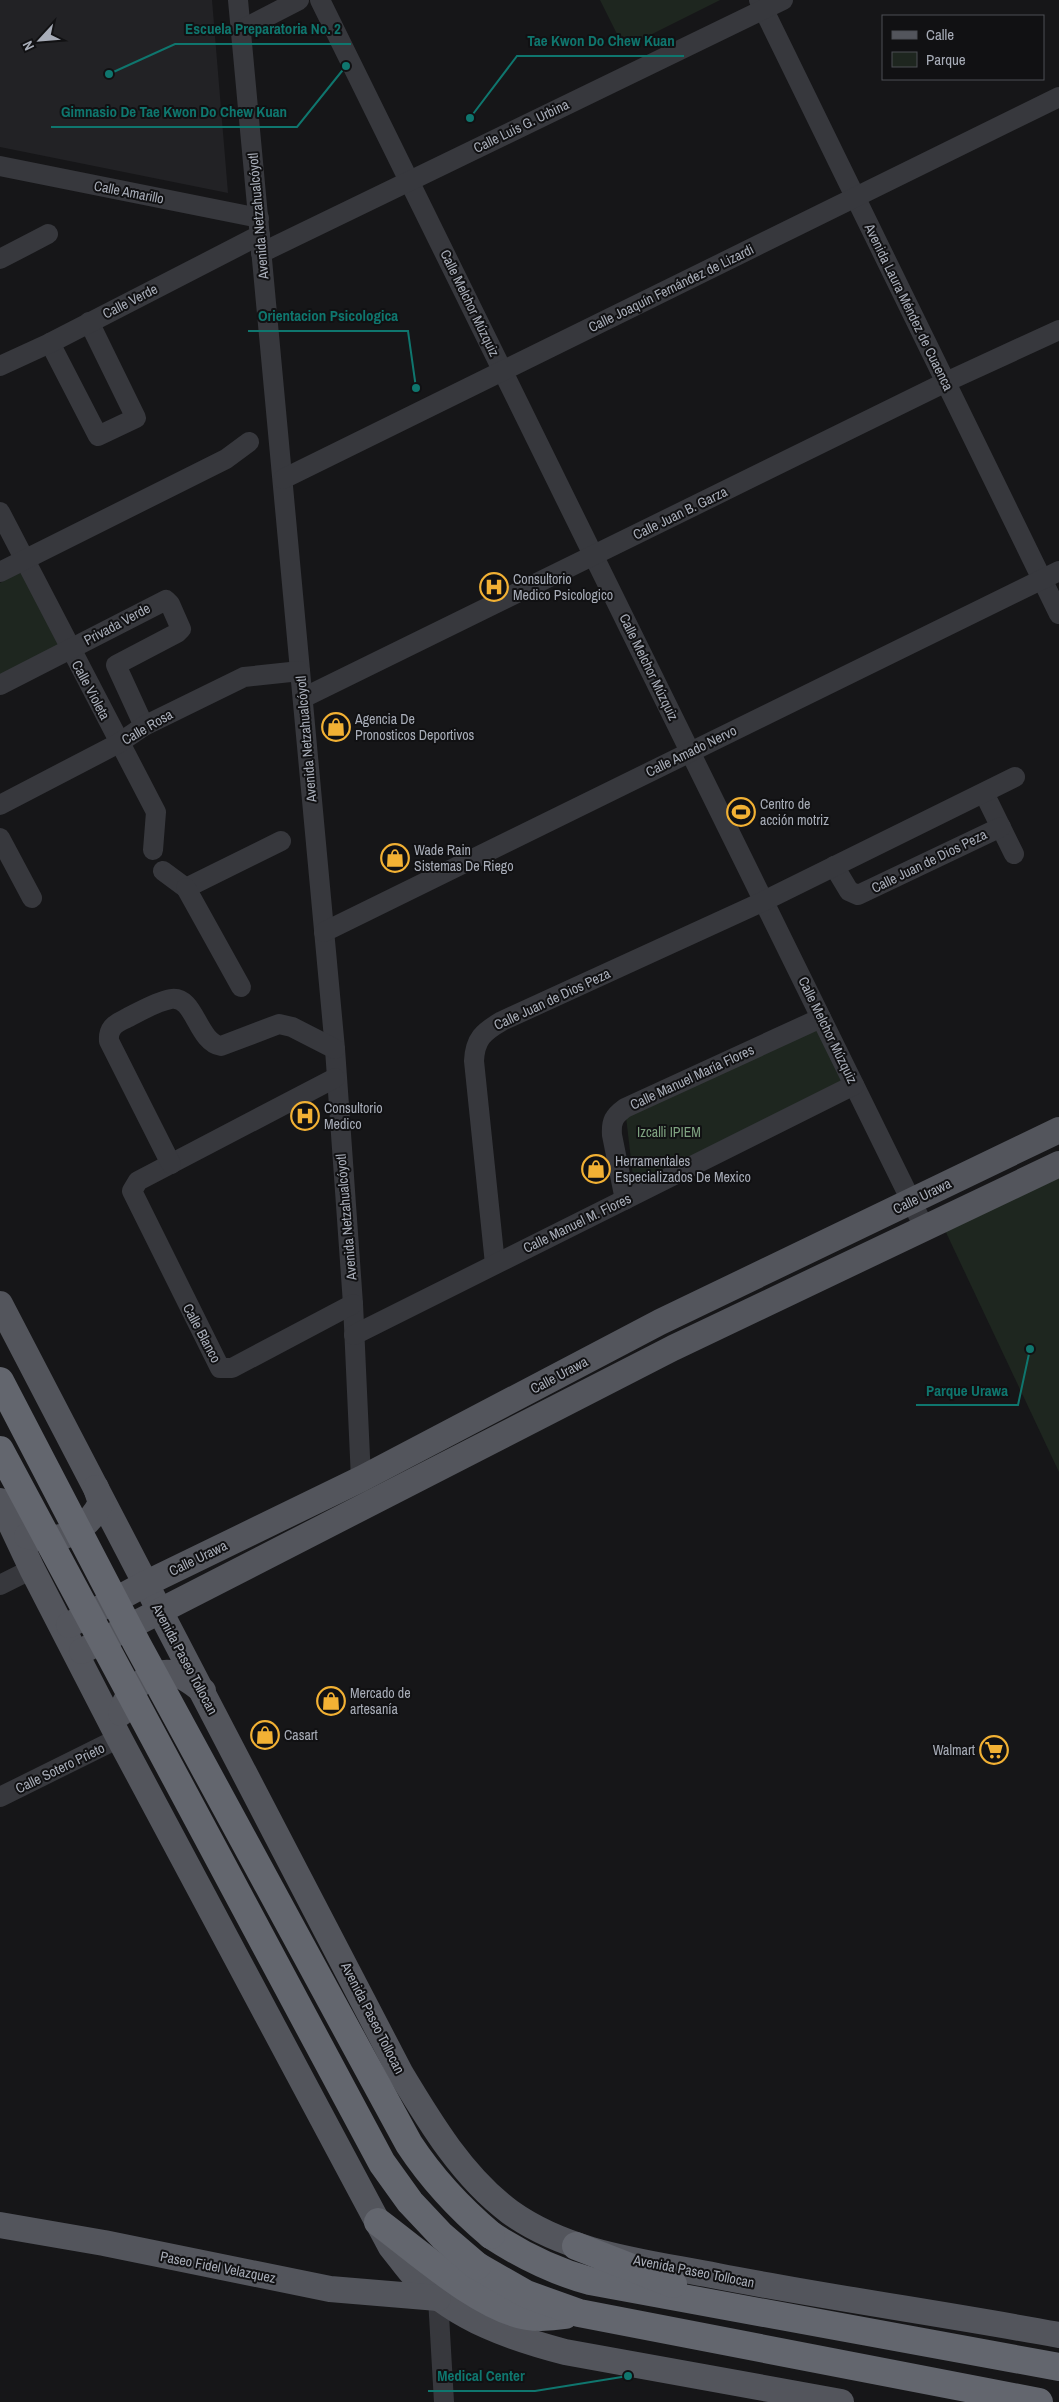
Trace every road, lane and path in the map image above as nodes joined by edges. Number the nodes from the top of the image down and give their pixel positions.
1 (238, 0) edge
2 (299, 0) edge
3 (320, 0) edge
4 (782, 0) edge
5 (762, 5) edge
6 (241, 30) junction
7 (1059, 97) edge
8 (0, 166) edge
9 (409, 179) junction
10 (856, 197) junction
11 (48, 234) dead end
12 (260, 235) junction
13 (0, 259) edge
14 (88, 322) junction
15 (1059, 330) edge
16 (50, 343) junction
17 (0, 366) edge
18 (503, 370) junction
19 (946, 382) junction
20 (249, 442) dead end
21 (282, 479) junction
22 (0, 512) edge
23 (594, 555) junction
24 (25, 560) junction
25 (2, 566) edge
26 (1050, 575) edge
27 (1059, 614) edge
28 (69, 649) junction
29 (300, 671) junction
30 (0, 685) edge
31 (303, 698) junction
32 (144, 726) junction
33 (119, 742) junction
34 (691, 752) junction
35 (1015, 776) dead end
36 (984, 792) junction
37 (0, 805) edge
38 (1001, 827) junction
39 (0, 838) edge
40 (281, 840) dead end
41 (153, 850) dead end
42 (1014, 854) dead end
43 (834, 866) junction
44 (163, 871) dead end
45 (186, 888) junction
46 (32, 898) dead end
47 (764, 901) junction
48 (324, 932) junction
49 (242, 987) dead end
50 (821, 1018) junction
51 (335, 1049) junction
52 (335, 1078) junction
53 (854, 1085) junction
54 (1059, 1130) edge
55 (171, 1164) junction
56 (1059, 1164) edge
57 (624, 1200) junction
58 (912, 1200) junction
59 (924, 1227) junction
60 (495, 1264) junction
61 (0, 1304) edge
62 (353, 1304) junction
63 (354, 1335) junction
64 (0, 1381) edge
65 (0, 1450) edge
66 (361, 1478) junction
67 (96, 1487) junction
68 (0, 1501) edge
69 (15, 1530) junction
70 (32, 1570) junction
71 (146, 1584) junction
72 (0, 1585) edge
73 (160, 1612) junction
74 (63, 1629) junction
75 (76, 1655) junction
76 (204, 1691) junction
77 (119, 1738) junction
78 (0, 1797) edge
79 (297, 1872) junction
80 (203, 1897) junction
81 (378, 2222) junction
82 (0, 2225) edge
83 (576, 2246) junction
84 (438, 2298) junction
85 (732, 2308) junction
86 (579, 2313) junction
87 (1059, 2335) edge
88 (1059, 2367) edge
89 (444, 2402) edge
90 (841, 2402) edge
91 (1039, 2402) edge

1 - 6 street, Avenida Netzahualcóyotl
2 - 6 street
3 - 9 street, Calle Melchor Múzquiz
4 - 5 street, Calle Luis G. Urbina
5 - 9 street, Calle Luis G. Urbina
5 - 10 street, Avenida Laura Méndez de Cuaenca
6 - 12 street, Avenida Netzahualcóyotl
7 - 10 street, Calle Joaquín Fernández de Lizardi
8 - 12 street, Calle Amarillo
9 - 12 street, Calle Luis G. Urbina
9 - 18 street, Calle Melchor Múzquiz
10 - 18 street, Calle Joaquín Fernández de Lizardi
10 - 19 street, Avenida Laura Méndez de Cuaenca
11 - 13 street
12 - 14 street, Calle Verde
12 - 21 street, Avenida Netzahualcóyotl
14 - 16 street, Calle Verde
14 - 16 street
15 - 19 street, Calle Juan B. Garza
16 - 17 street, Calle Verde
18 - 21 street, Calle Joaquín Fernández de Lizardi
18 - 23 street, Calle Melchor Múzquiz
19 - 23 street, Calle Juan B. Garza
19 - 26 street, Avenida Laura Méndez de Cuaenca
20 - 24 street
21 - 29 street, Avenida Netzahualcóyotl
22 - 24 street, Calle Violeta
23 - 31 street, Calle Juan B. Garza
23 - 34 street, Calle Melchor Múzquiz
24 - 25 street
24 - 28 street, Calle Violeta
26 - 27 street, Avenida Laura Méndez de Cuaenca
26 - 34 street, Calle Amado Nervo
28 - 30 street
28 - 32 street, Privada Verde
28 - 33 street, Calle Violeta
29 - 31 street, Avenida Netzahualcóyotl
29 - 32 street, Calle Rosa
31 - 48 street, Avenida Netzahualcóyotl
32 - 33 street, Calle Rosa
33 - 37 street, Calle Rosa
33 - 41 street, Calle Violeta
34 - 47 street, Calle Melchor Múzquiz
34 - 48 street, Calle Amado Nervo
35 - 36 street, Calle Juan de Dios Peza
36 - 38 street, Calle Juan de Dios Peza
36 - 43 street, Calle Juan de Dios Peza
38 - 42 street
38 - 43 street, Calle Juan de Dios Peza
39 - 46 street
40 - 45 street
43 - 47 street, Calle Juan de Dios Peza
44 - 45 street
45 - 49 street
47 - 50 street, Calle Melchor Múzquiz
47 - 60 street, Calle Juan de Dios Peza
48 - 51 street, Avenida Netzahualcóyotl
50 - 53 street, Calle Melchor Múzquiz
50 - 57 street, Calle Manuel María Flores
51 - 52 street, Avenida Netzahualcóyotl
51 - 55 street
52 - 55 street
52 - 62 street, Avenida Netzahualcóyotl
53 - 57 street, Calle Manuel M. Flores
53 - 58 street, Calle Melchor Múzquiz
54 - 58 main road, Calle Urawa
55 - 62 street, Calle Blanco
56 - 59 main road, Calle Urawa
57 - 60 street, Calle Manuel M. Flores
58 - 59 street, Calle Melchor Múzquiz
58 - 66 main road, Calle Urawa
59 - 73 main road, Calle Urawa
60 - 63 street, Calle Manuel M. Flores
61 - 67 main road, Avenida Paseo Tollocan
62 - 63 street, Avenida Netzahualcóyotl
63 - 66 street, Avenida Netzahualcóyotl
64 - 85 highway, Avenida Paseo Tollocan, bridge
65 - 86 highway, bridge
66 - 71 main road, Calle Urawa
67 - 69 main road
67 - 71 main road, Avenida Paseo Tollocan
68 - 69 main road
69 - 70 main road
70 - 72 street
70 - 74 main road
71 - 73 main road, Avenida Paseo Tollocan
71 - 74 main road, Calle Urawa
73 - 75 main road, Calle Urawa
73 - 76 main road, Avenida Paseo Tollocan
74 - 75 main road
75 - 77 main road
76 - 77 main road
76 - 79 main road, Avenida Paseo Tollocan
77 - 78 street, Calle Sotero Prieto
77 - 80 main road
79 - 80 main road
79 - 83 main road, Avenida Paseo Tollocan
80 - 81 main road
81 - 84 main road
81 - 86 highway
82 - 84 main road, Paseo Fidel Velazquez
83 - 85 highway
83 - 87 main road, Avenida Paseo Tollocan
84 - 89 street
84 - 90 main road
85 - 88 highway, Avenida Paseo Tollocan
86 - 91 highway

